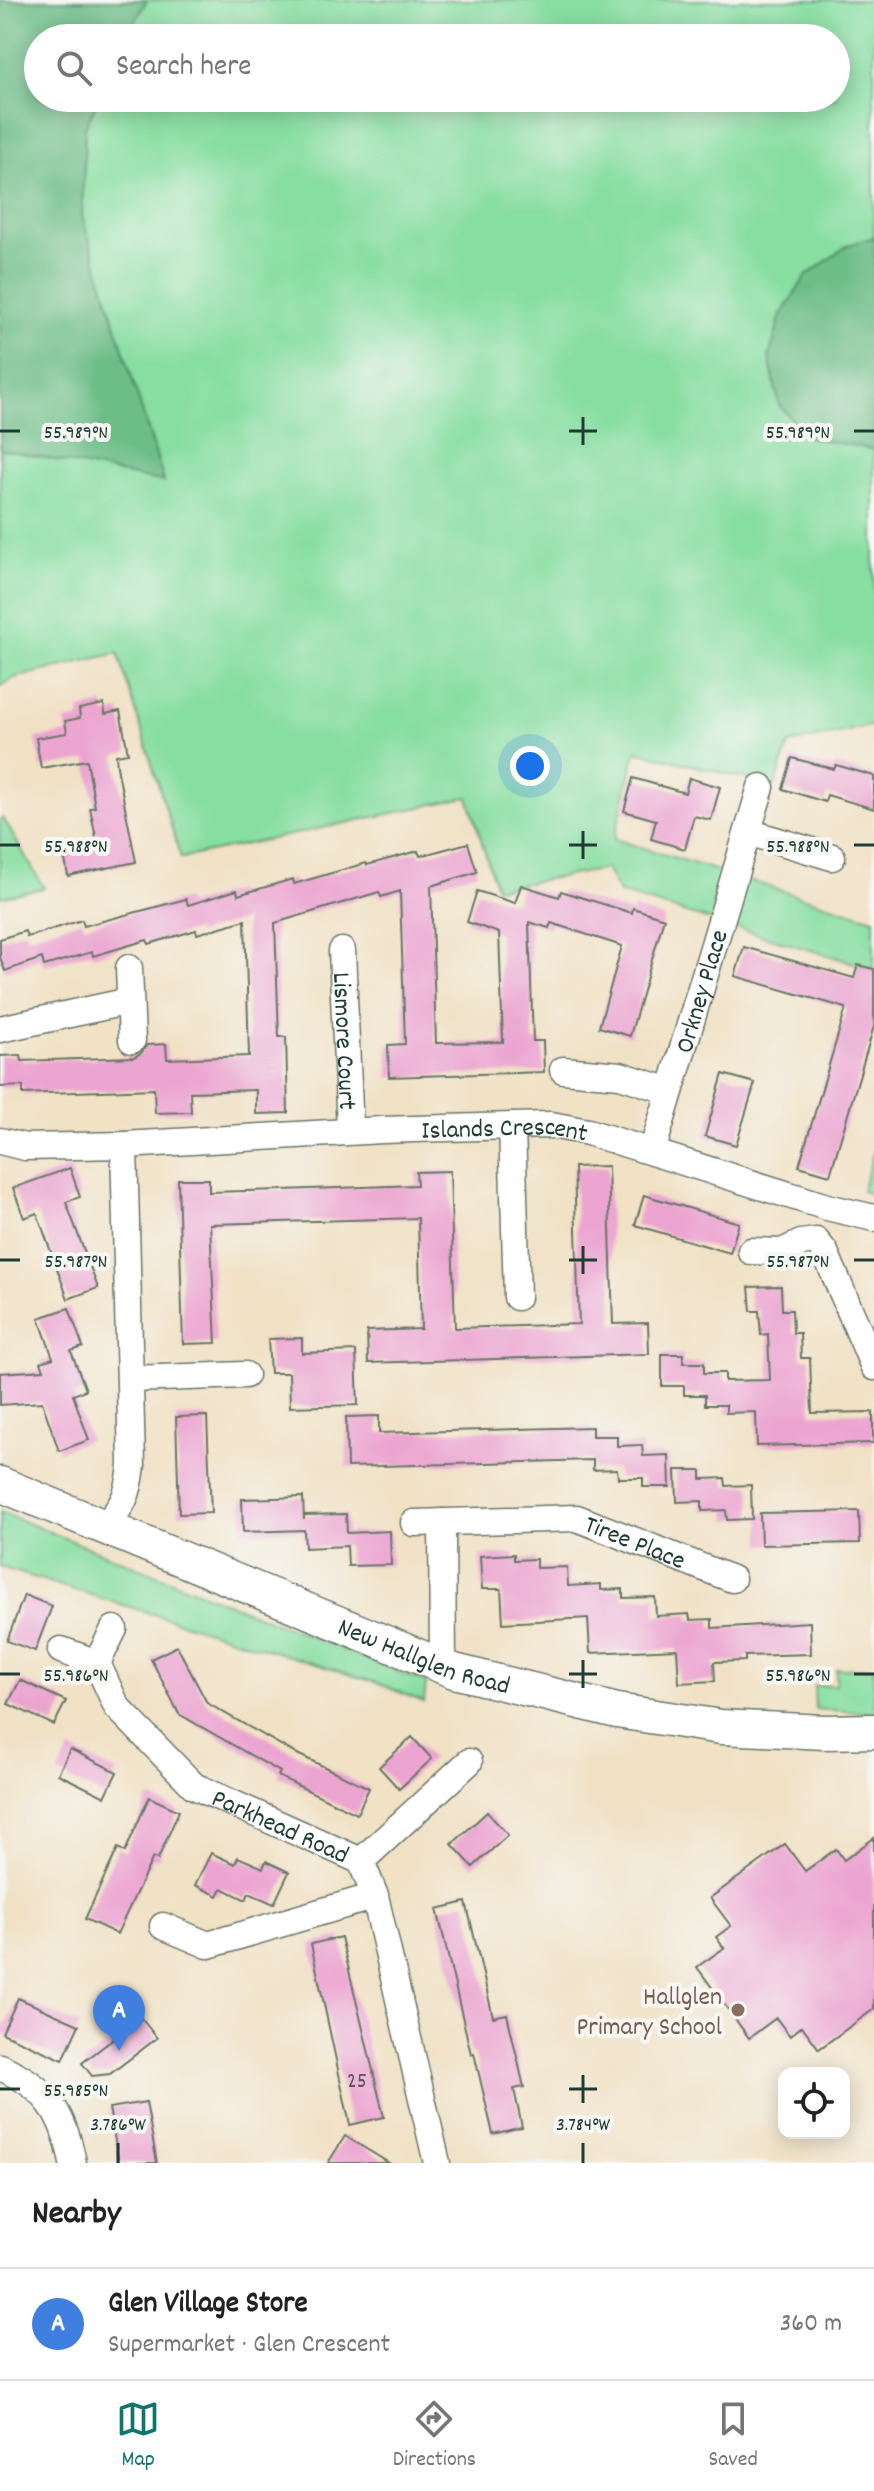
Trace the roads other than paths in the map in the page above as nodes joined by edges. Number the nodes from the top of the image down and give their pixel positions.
1 (761, 787) dead end
2 (748, 832) junction
3 (832, 857) dead end
4 (342, 951) dead end
5 (129, 968) dead end
6 (130, 1001) junction
7 (0, 1029) edge
8 (132, 1040) dead end
9 (563, 1070) dead end
10 (670, 1091) junction
11 (512, 1126) junction
12 (350, 1131) junction
13 (0, 1141) edge
14 (124, 1145) junction
15 (652, 1152) junction
16 (827, 1207) junction
17 (874, 1218) edge
18 (816, 1241) junction
19 (751, 1251) dead end
20 (517, 1297) dead end
21 (874, 1367) edge
22 (245, 1375) dead end
23 (131, 1379) junction
24 (0, 1484) edge
25 (442, 1522) junction
26 (414, 1523) dead end
27 (103, 1528) junction
28 (732, 1579) dead end
29 (114, 1629) dead end
30 (61, 1650) dead end
31 (97, 1663) junction
32 (443, 1666) junction
33 (874, 1731) edge
34 (469, 1762) dead end
35 (361, 1861) junction
36 (375, 1896) junction
37 (163, 1926) dead end
38 (0, 2067) edge
39 (73, 2163) edge
40 (437, 2163) edge

1 - 2 street, Orkney Place
2 - 3 street
2 - 10 street, Orkney Place
4 - 12 street, Lismore Court
5 - 6 street
6 - 7 street
6 - 8 street
9 - 10 street
10 - 15 street, Orkney Place
11 - 12 street, Islands Crescent
11 - 15 street, Islands Crescent
11 - 20 street
12 - 14 street, Islands Crescent
13 - 14 street, Islands Crescent
14 - 23 street
15 - 16 street, Islands Crescent
16 - 17 street, Islands Crescent
16 - 18 street
18 - 19 street
18 - 21 street
22 - 23 street
23 - 27 street
24 - 27 street, New Hallglen Road
25 - 26 street, Tiree Place
25 - 28 street, Tiree Place
25 - 32 street
27 - 32 street, New Hallglen Road
29 - 31 street
30 - 31 street
31 - 35 street, Parkhead Road
32 - 33 street, New Hallglen Road
34 - 35 street
35 - 36 street, Parkhead Road
36 - 37 street
36 - 40 street, Parkhead Road
38 - 39 street

